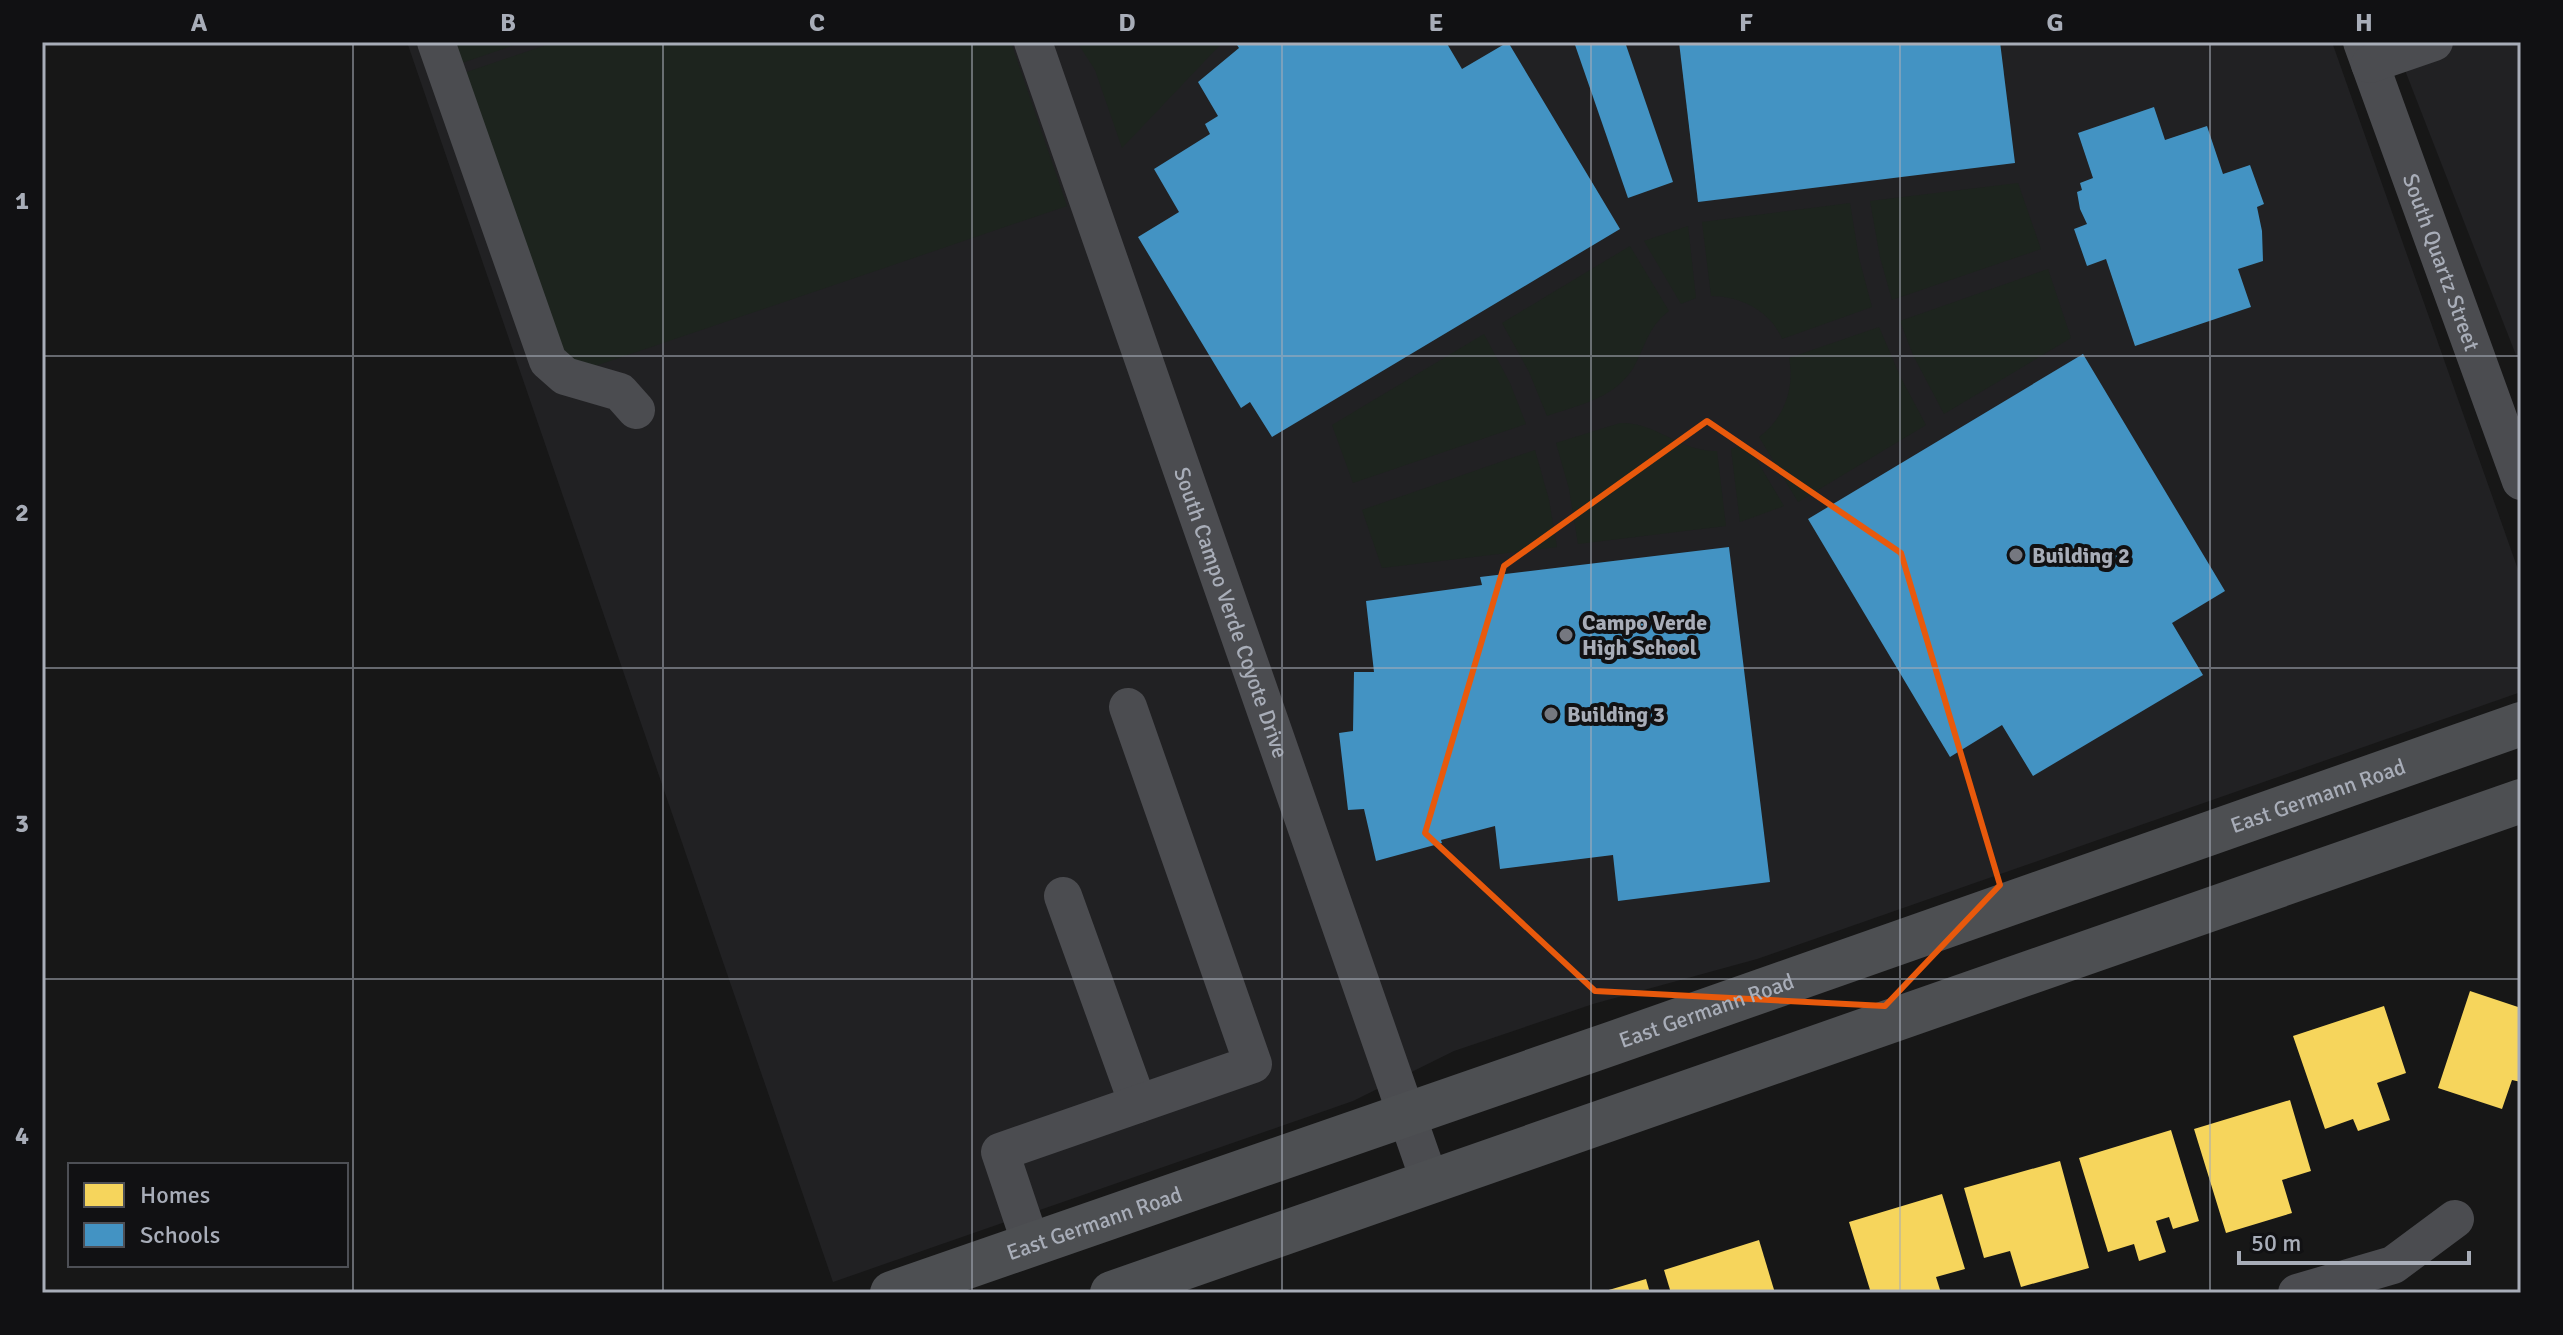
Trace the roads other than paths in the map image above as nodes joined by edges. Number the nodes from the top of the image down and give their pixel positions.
1 (436, 42) edge
2 (1033, 42) edge
3 (2434, 42) edge
4 (2366, 53) edge
5 (636, 410) dead end
6 (2521, 481) edge
7 (1128, 707) dead end
8 (2521, 724) edge
9 (2521, 801) edge
10 (1063, 896) dead end
11 (1138, 1104) junction
12 (1406, 1114) junction
13 (1430, 1182) junction
14 (2455, 1219) dead end
15 (1031, 1244) junction
16 (892, 1293) edge
17 (1112, 1293) edge
18 (2297, 1293) edge

1 - 5 street
2 - 12 street, South Campo Verde Coyote Drive
3 - 4 street
4 - 6 street, South Quartz Street
7 - 11 street
8 - 12 main road, East Germann Road
9 - 13 main road
10 - 11 street
11 - 15 street
12 - 13 street, South Campo Verde Coyote Drive
12 - 15 main road, East Germann Road
13 - 17 main road
14 - 18 street
15 - 16 main road, East Germann Road

